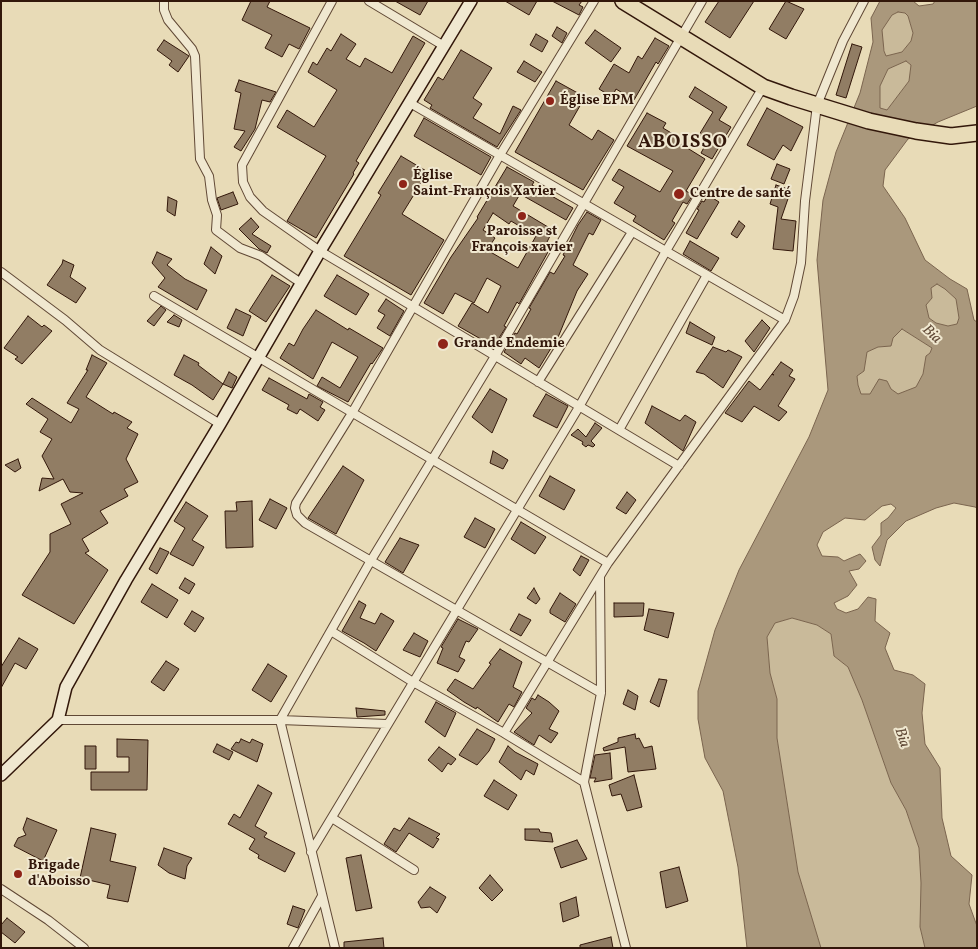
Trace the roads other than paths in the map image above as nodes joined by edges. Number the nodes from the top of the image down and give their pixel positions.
1 (164, 1) edge
2 (332, 1) edge
3 (369, 1) edge
4 (471, 1) edge
5 (594, 1) edge
6 (623, 1) edge
7 (702, 1) edge
8 (864, 1) edge
9 (680, 36) junction
10 (444, 46) junction
11 (763, 87) junction
12 (410, 103) junction
13 (818, 105) junction
14 (977, 133) edge
15 (500, 155) junction
16 (583, 203) junction
17 (632, 232) junction
18 (320, 251) junction
19 (666, 251) junction
20 (1, 272) edge
21 (707, 275) junction
22 (301, 283) junction
23 (154, 296) dead end
24 (413, 307) junction
25 (785, 320) junction
26 (494, 356) junction
27 (258, 357) junction
28 (538, 382) junction
29 (579, 407) junction
30 (352, 412) junction
31 (220, 424) junction
32 (619, 430) junction
33 (432, 460) junction
34 (679, 466) junction
35 (516, 510) junction
36 (370, 562) junction
37 (608, 564) junction
38 (600, 577) junction
39 (456, 610) junction
40 (331, 631) junction
41 (547, 662) junction
42 (414, 682) junction
43 (601, 693) junction
44 (58, 720) junction
45 (280, 720) junction
46 (388, 724) junction
47 (504, 733) junction
48 (1, 775) edge
49 (584, 782) junction
50 (332, 818) junction
51 (311, 852) junction
52 (414, 870) dead end
53 (1, 889) edge
54 (322, 896) junction
55 (84, 948) edge
56 (293, 948) edge
57 (335, 948) edge
58 (626, 948) edge

1 - 22 street
2 - 18 street
3 - 10 street
4 - 10 main road
5 - 15 street
6 - 9 highway
7 - 9 street
8 - 13 street
9 - 11 highway
9 - 16 street
10 - 12 main road
11 - 13 highway
11 - 19 street
12 - 15 street
12 - 18 main road
13 - 14 highway
13 - 25 street
15 - 16 street
15 - 24 street
16 - 17 street
16 - 26 street
17 - 19 street
17 - 28 street
18 - 22 main road
18 - 24 street
19 - 21 street
19 - 29 street
20 - 31 street
21 - 25 street
21 - 32 street
22 - 27 main road
23 - 27 street
24 - 26 street
24 - 30 street
25 - 34 street
26 - 28 street
26 - 33 street
27 - 30 street
27 - 31 main road
28 - 29 street
29 - 32 street
29 - 35 street
30 - 33 street
30 - 36 street
31 - 44 main road
32 - 34 street
33 - 35 street
33 - 36 street
34 - 37 street
35 - 37 street
35 - 39 street
36 - 39 street
36 - 40 street
37 - 38 street
38 - 41 street
38 - 43 street
39 - 41 street
39 - 42 street
40 - 42 street
40 - 45 street
41 - 43 street
41 - 47 street
42 - 46 street
42 - 47 street
43 - 49 street
44 - 45 street
44 - 48 main road
45 - 46 street
45 - 51 street
46 - 50 street
47 - 49 street
49 - 58 street
50 - 51 street
50 - 52 street
51 - 54 street
53 - 55 street
54 - 56 street
54 - 57 street

